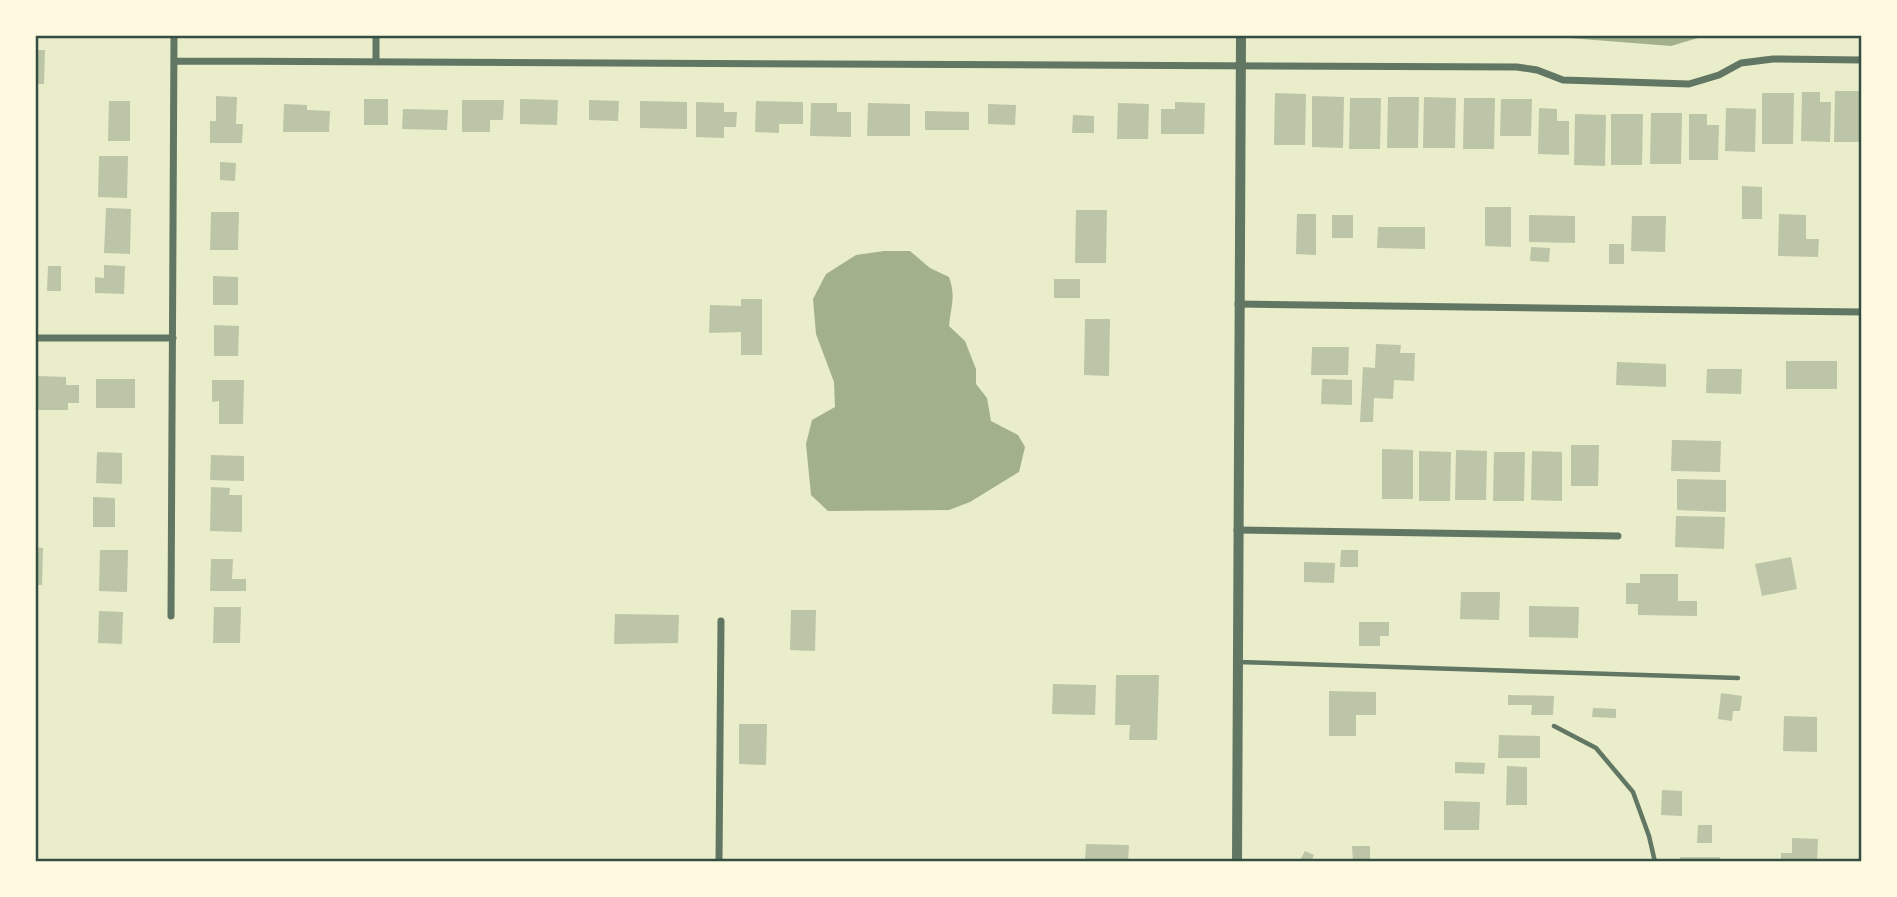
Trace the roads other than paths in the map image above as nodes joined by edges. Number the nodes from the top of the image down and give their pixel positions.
1 (174, 35) edge
2 (376, 35) edge
3 (1241, 35) edge
4 (1862, 60) edge
5 (174, 61) junction
6 (376, 61) junction
7 (1241, 64) junction
8 (1238, 304) junction
9 (1862, 312) edge
10 (35, 338) edge
11 (173, 338) junction
12 (1237, 530) junction
13 (1618, 536) dead end
14 (171, 616) dead end
15 (721, 621) dead end
16 (1237, 662) junction
17 (1738, 678) dead end
18 (1554, 726) dead end
19 (719, 862) edge
20 (1237, 862) edge
21 (1655, 862) edge

1 - 5 street
2 - 6 street
3 - 7 street
4 - 7 street
5 - 6 street
5 - 11 street
6 - 7 street
7 - 8 street
8 - 9 street
8 - 12 street
10 - 11 street
11 - 14 street
12 - 13 street
12 - 16 street
15 - 19 street
16 - 17 lane
16 - 20 street
18 - 21 lane

